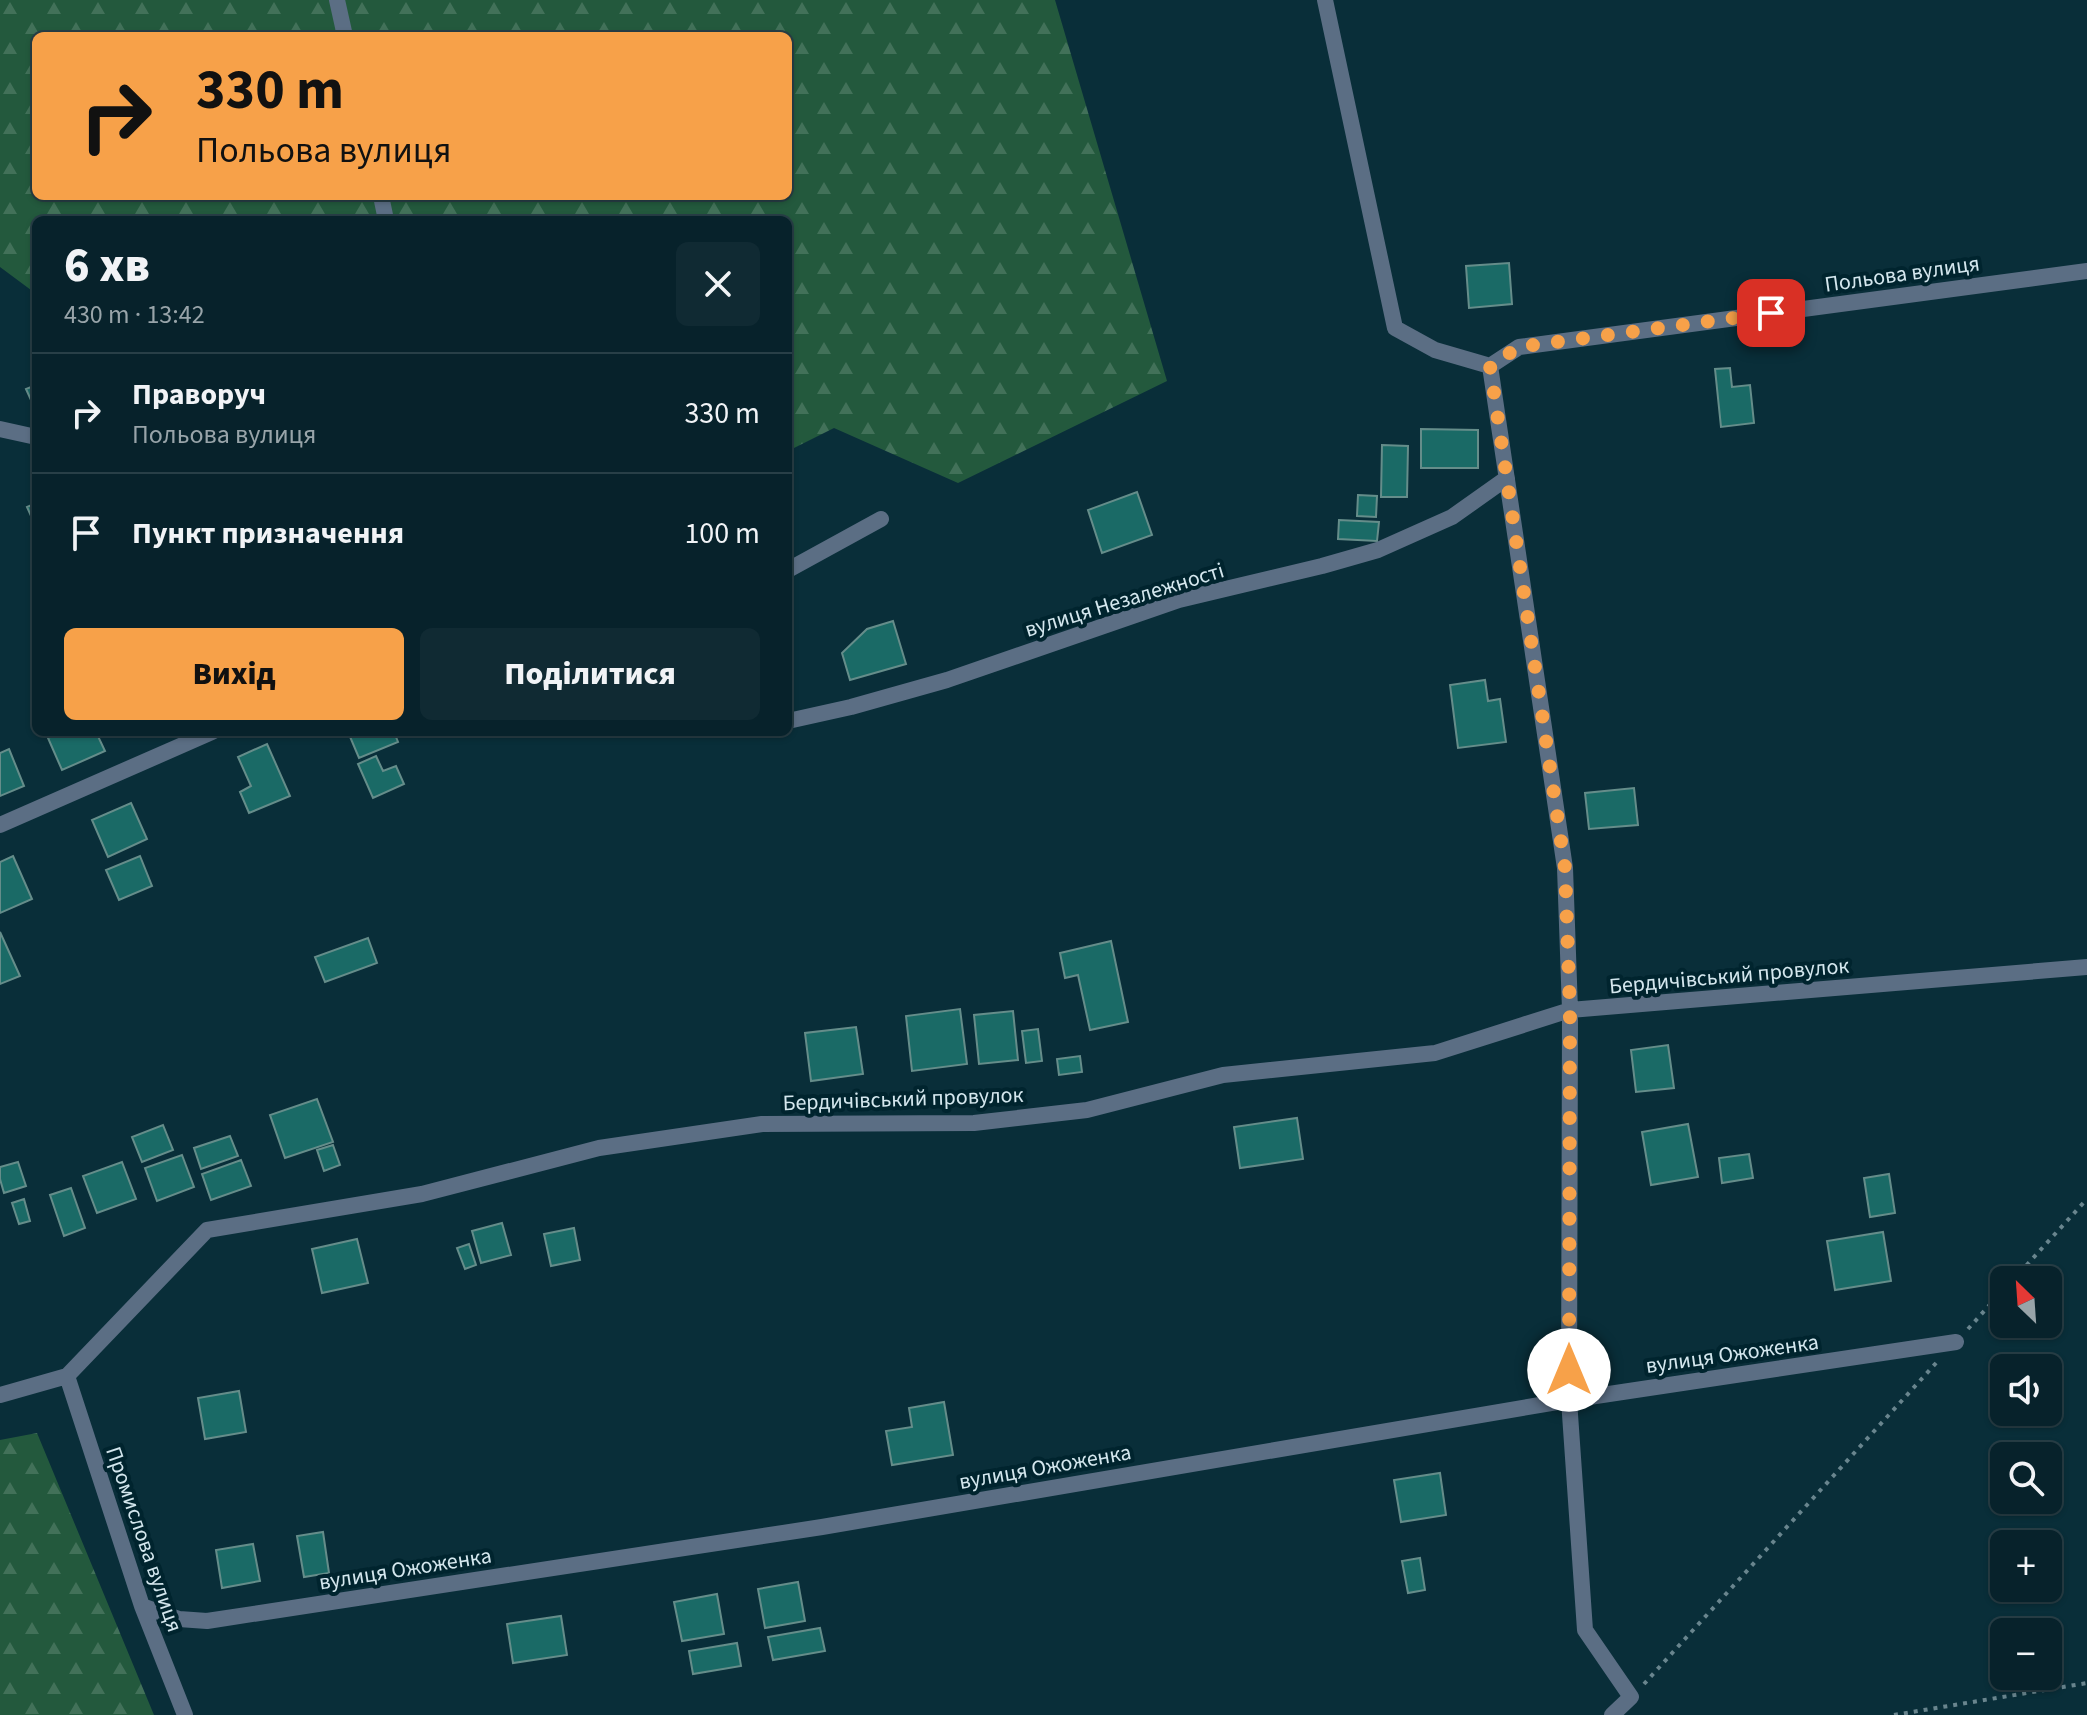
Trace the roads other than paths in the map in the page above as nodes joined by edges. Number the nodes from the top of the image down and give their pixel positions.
1 (337, 0) edge
2 (1325, 0) edge
3 (344, 32) edge
4 (2087, 271) edge
5 (1490, 366) junction
6 (0, 429) edge
7 (32, 436) edge
8 (1507, 478) junction
9 (881, 519) dead end
10 (792, 568) edge
11 (792, 720) edge
12 (193, 736) edge
13 (0, 825) edge
14 (2087, 967) edge
15 (1570, 1010) junction
16 (1956, 1342) road end
17 (67, 1376) junction
18 (0, 1395) edge
19 (1569, 1400) junction
20 (142, 1606) junction
21 (185, 1715) edge
22 (1612, 1715) edge

1 - 3 street
2 - 5 street
4 - 5 street, Польова вулиця
5 - 8 street
6 - 7 street
8 - 11 street, вулиця Незалежності
8 - 15 street
9 - 10 street
12 - 13 street
14 - 15 street, Бердичівський провулок
15 - 17 street, Бердичівський провулок
15 - 19 street
16 - 19 street, вулиця Ожоженка
17 - 18 street
17 - 20 street, Промислова вулиця
19 - 20 street, вулиця Ожоженка
19 - 22 street
20 - 21 street, Промислова вулиця

